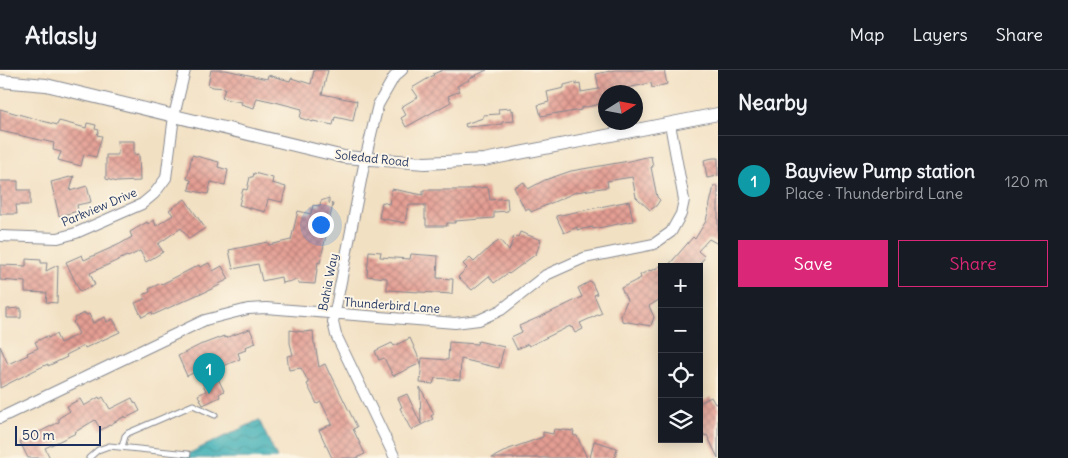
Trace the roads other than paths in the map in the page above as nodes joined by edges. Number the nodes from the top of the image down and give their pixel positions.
1 (186, 70) edge
2 (402, 70) edge
3 (0, 81) edge
4 (718, 114) edge
5 (174, 116) junction
6 (670, 124) junction
7 (365, 160) junction
8 (0, 236) edge
9 (335, 314) junction
10 (215, 414) dead end
11 (0, 418) edge
12 (122, 447) junction
13 (188, 454) dead end
14 (89, 458) edge
15 (395, 458) edge

1 - 5 street, Parkview Drive
2 - 7 street, Bahia Way
3 - 5 street, Soledad Road
4 - 6 street, Soledad Road
5 - 7 street, Soledad Road
5 - 8 street, Parkview Drive
6 - 7 street, Soledad Road
6 - 9 street, Thunderbird Lane
7 - 9 street, Bahia Way
9 - 11 street, Thunderbird Lane
9 - 15 street, Bahia Way
10 - 12 lane
12 - 13 lane
12 - 14 lane

